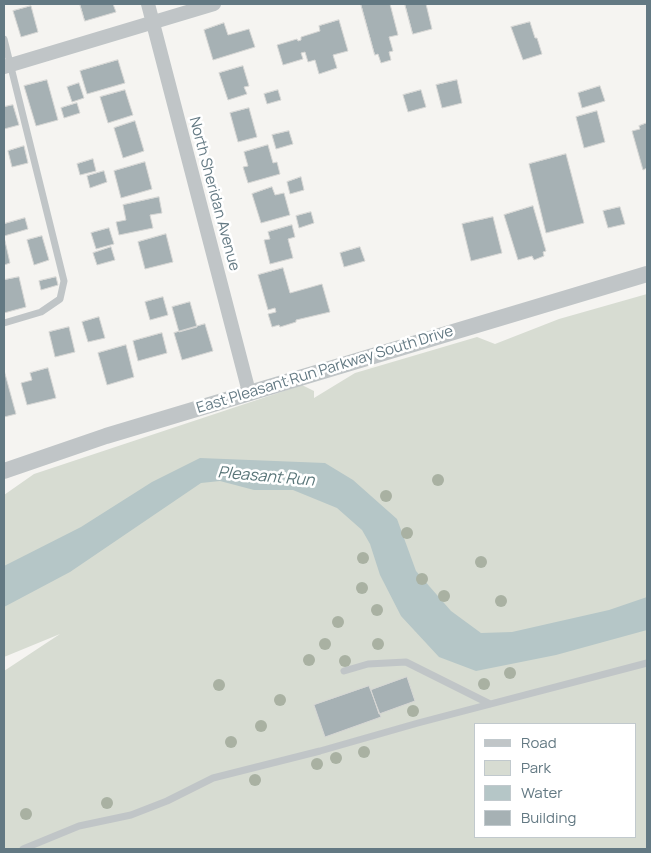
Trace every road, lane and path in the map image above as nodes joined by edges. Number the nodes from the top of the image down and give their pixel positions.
1 (148, 4) edge
2 (214, 4) edge
3 (153, 22) junction
4 (4, 39) edge
5 (7, 66) edge
6 (647, 274) edge
7 (4, 322) edge
8 (249, 392) junction
9 (4, 471) edge
10 (647, 663) edge
11 (344, 672) dead end
12 (490, 704) junction
13 (23, 849) edge

1 - 3 street, North Sheridan Avenue
2 - 3 street
3 - 5 street
3 - 8 street, North Sheridan Avenue
4 - 5 lane
5 - 7 lane
6 - 8 street, East Pleasant Run Parkway South Drive
8 - 9 street, East Pleasant Run Parkway South Drive
10 - 12 lane
11 - 12 lane
12 - 13 lane

